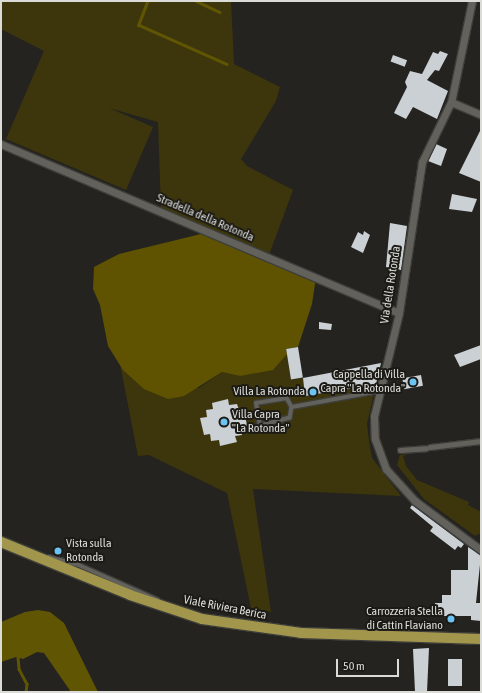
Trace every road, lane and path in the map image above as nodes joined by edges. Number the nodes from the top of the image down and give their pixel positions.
1 (472, 1) edge
2 (451, 102) junction
3 (481, 115) edge
4 (1, 144) edge
5 (399, 314) junction
6 (379, 391) junction
7 (292, 407) junction
8 (481, 441) edge
9 (400, 450) dead end
10 (3, 543) edge
11 (481, 550) edge
12 (481, 639) edge

1 - 2 street, Via della Rotonda
2 - 3 street
2 - 5 street, Via della Rotonda
4 - 5 street, Stradella della Rotonda
5 - 6 street, Via della Rotonda
6 - 7 lane
6 - 11 street, Via della Rotonda
7 - 7 lane
8 - 9 street
10 - 12 main road, Viale Riviera Berica

